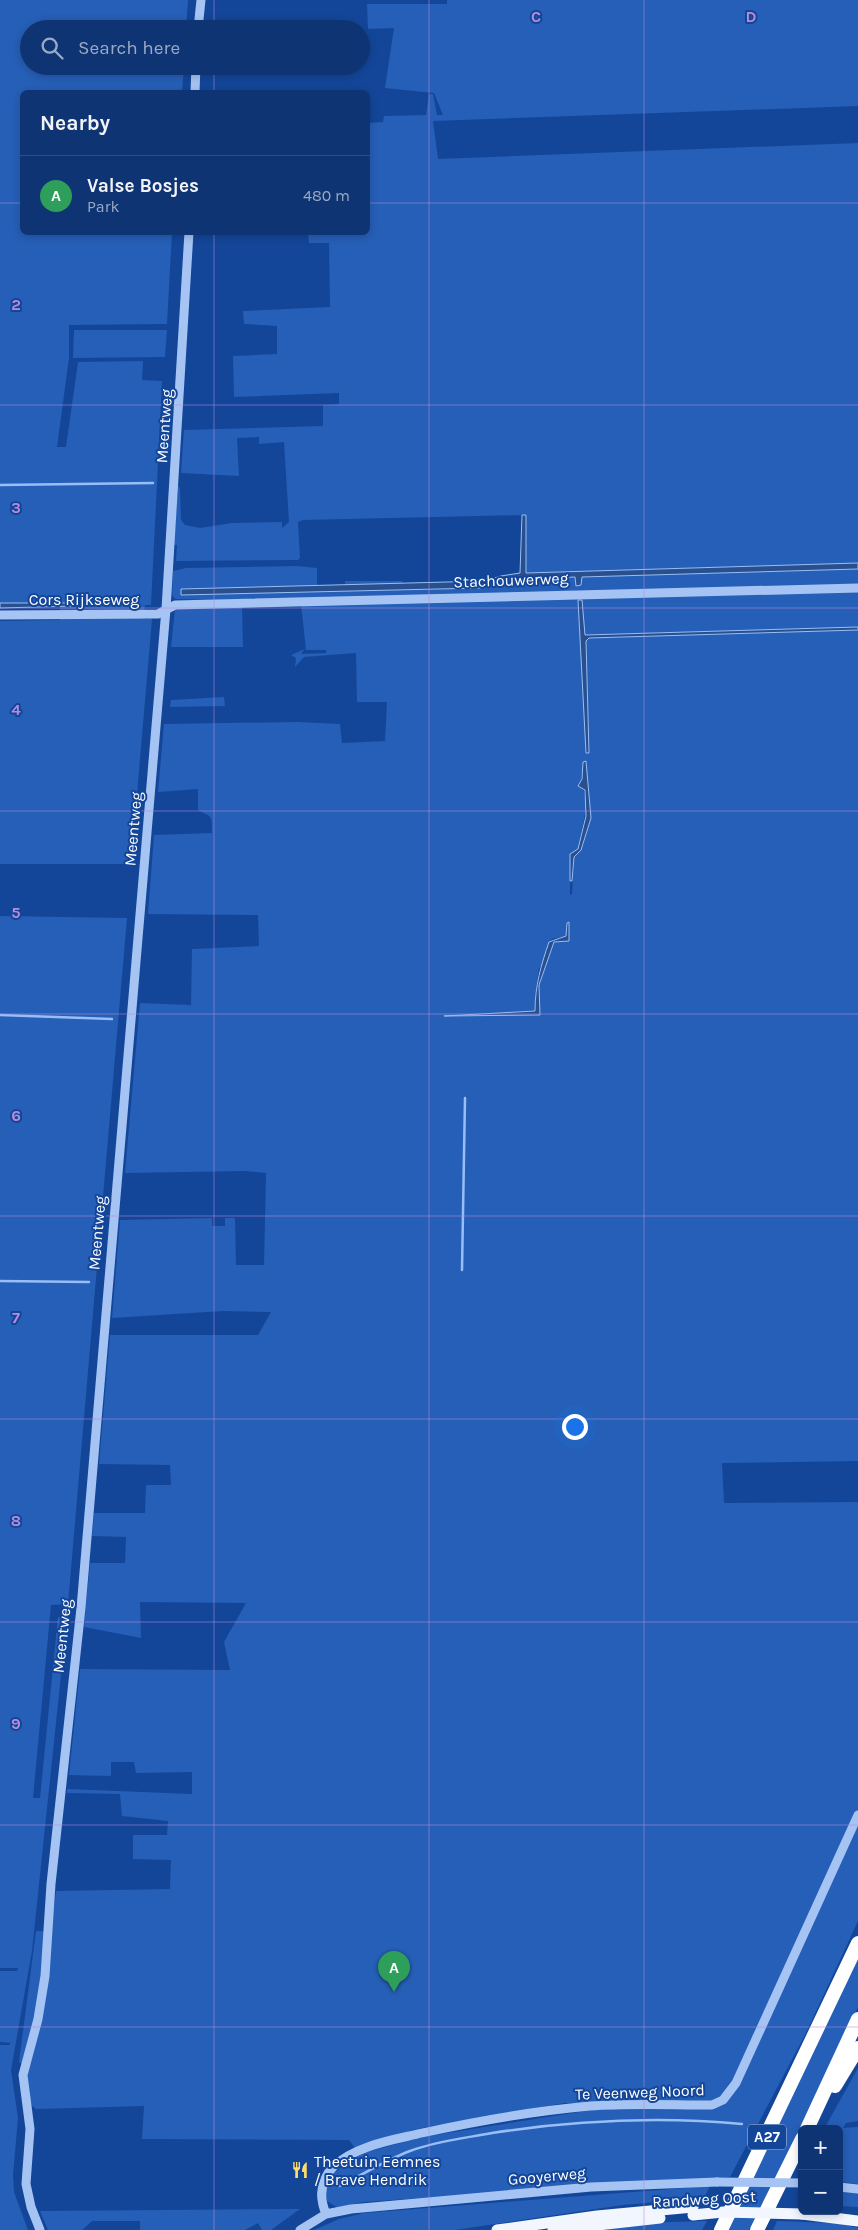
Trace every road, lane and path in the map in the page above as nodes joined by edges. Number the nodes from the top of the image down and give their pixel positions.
1 (200, 0) edge
2 (199, 20) edge
3 (196, 75) edge
4 (195, 90) edge
5 (189, 235) edge
6 (858, 588) edge
7 (166, 610) junction
8 (0, 615) edge
9 (858, 1815) edge
10 (858, 1943) edge
11 (858, 2019) edge
12 (858, 2048) edge
13 (809, 2125) edge
14 (810, 2125) edge
15 (798, 2147) edge
16 (798, 2183) edge
17 (843, 2187) edge
18 (858, 2189) edge
19 (693, 2211) junction
20 (798, 2211) edge
21 (843, 2211) edge
22 (858, 2212) edge
23 (326, 2214) junction
24 (824, 2215) edge
25 (858, 2221) edge
26 (40, 2230) edge
27 (300, 2230) edge
28 (497, 2230) edge
29 (553, 2230) edge
30 (721, 2230) edge
31 (757, 2230) edge

1 - 2 street
3 - 4 street
5 - 7 street, Meentweg
6 - 7 street, Stachouwerweg
7 - 8 street, Cors Rijkseweg
7 - 26 street, Meentweg
9 - 23 street, Te Veenweg Noord
10 - 30 highway, A27
11 - 13 highway, A27
12 - 14 highway, A27
15 - 31 highway, A27
16 - 23 street, Gooyerweg, bridge
17 - 18 street
19 - 20 main road, Randweg Oost, bridge
19 - 28 main road, Randweg Oost
19 - 29 main road, Randweg Oost
21 - 22 main road
23 - 27 street, Gooyerweg
24 - 25 main road, Randweg Oost

